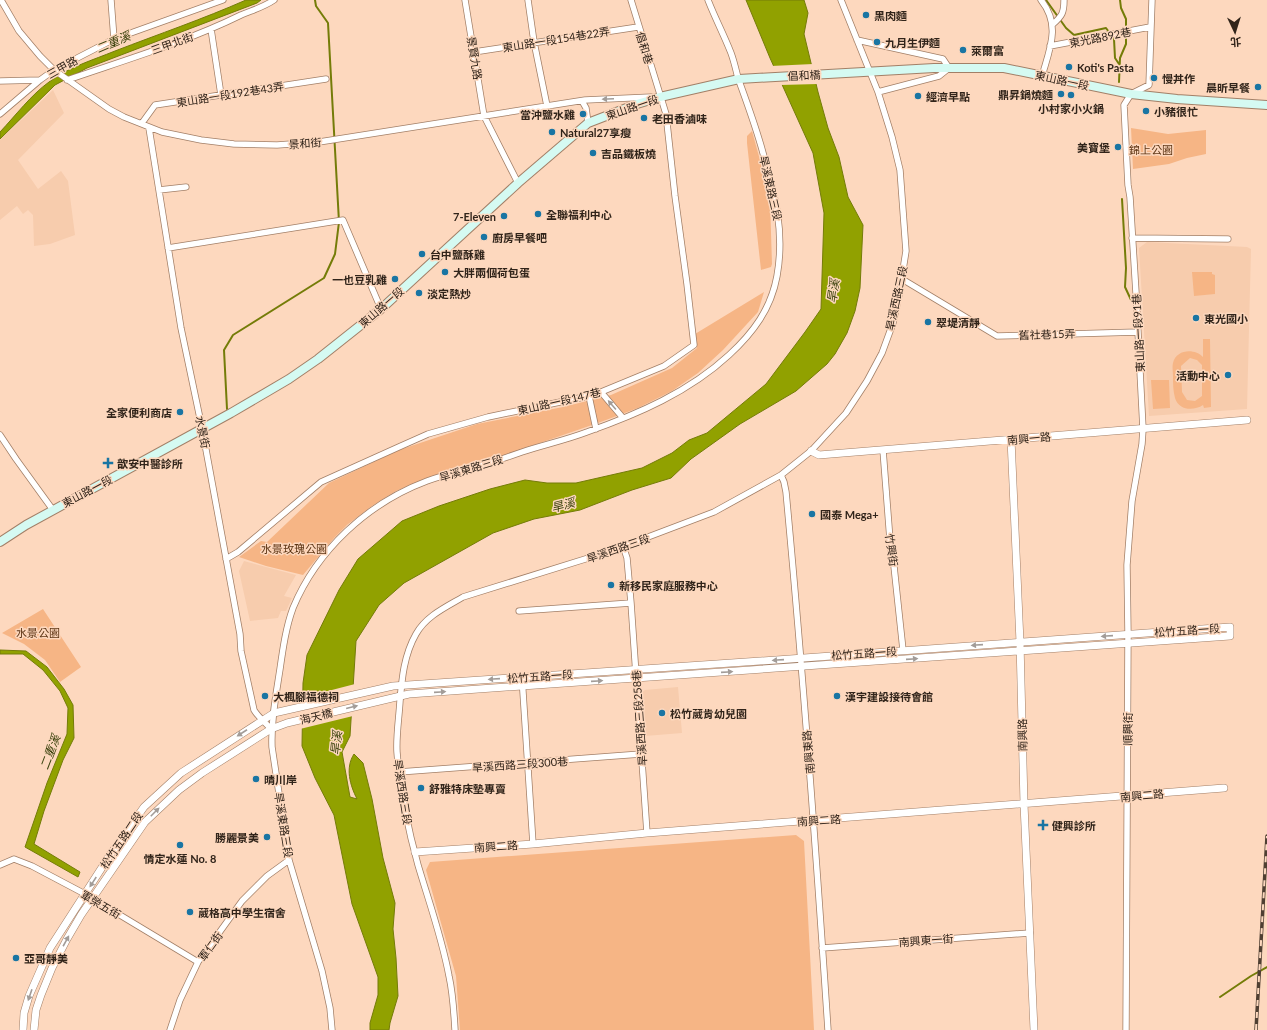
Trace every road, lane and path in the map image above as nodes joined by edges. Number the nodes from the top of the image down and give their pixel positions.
1 (1, 0) edge
2 (111, 0) edge
3 (223, 0) edge
4 (274, 0) edge
5 (466, 0) edge
6 (528, 0) edge
7 (631, 0) edge
8 (708, 0) edge
9 (841, 0) edge
10 (1040, 0) edge
11 (1064, 0) edge
12 (1152, 0) edge
13 (1053, 24) junction
14 (638, 27) junction
15 (1150, 27) junction
16 (211, 29) junction
17 (114, 39) junction
18 (857, 40) junction
19 (534, 42) junction
20 (1050, 46) junction
21 (474, 52) junction
22 (949, 68) junction
23 (54, 70) junction
24 (856, 72) joint
25 (870, 72) junction
26 (1042, 76) junction
27 (752, 78) joint
28 (326, 79) dead end
29 (739, 79) junction
30 (40, 80) junction
31 (67, 80) junction
32 (0, 81) edge
33 (878, 92) junction
34 (1131, 94) junction
35 (221, 95) junction
36 (660, 97) junction
37 (584, 101) junction
38 (1267, 105) edge
39 (547, 106) junction
40 (0, 114) edge
41 (484, 116) junction
42 (142, 123) junction
43 (588, 123) junction
44 (149, 128) junction
45 (518, 183) junction
46 (186, 187) dead end
47 (159, 190) junction
48 (1132, 238) junction
49 (1228, 239) dead end
50 (168, 248) junction
51 (902, 279) junction
52 (381, 309) junction
53 (1138, 332) junction
54 (601, 392) junction
55 (589, 396) junction
56 (623, 418) junction
57 (1247, 420) dead end
58 (202, 428) junction
59 (596, 429) junction
60 (1143, 429) junction
61 (0, 435) edge
62 (1011, 440) junction
63 (883, 450) junction
64 (811, 451) junction
65 (781, 475) junction
66 (53, 510) junction
67 (0, 542) edge
68 (623, 546) junction
69 (226, 559) junction
70 (631, 603) junction
71 (519, 611) dead end
72 (1128, 634) junction
73 (1020, 642) junction
74 (1128, 642) junction
75 (903, 650) junction
76 (1020, 651) junction
77 (800, 658) junction
78 (801, 667) junction
79 (636, 669) junction
80 (522, 677) junction
81 (636, 678) junction
82 (402, 685) junction
83 (393, 686) joint
84 (522, 686) junction
85 (401, 695) junction
86 (392, 697) joint
87 (289, 710) joint
88 (274, 713) junction
89 (264, 720) junction
90 (287, 723) joint
91 (271, 729) junction
92 (641, 754) junction
93 (527, 764) junction
94 (399, 772) junction
95 (1224, 788) dead end
96 (1127, 796) junction
97 (1024, 804) junction
98 (813, 821) junction
99 (646, 833) junction
100 (533, 844) junction
101 (415, 852) junction
102 (289, 860) junction
103 (0, 865) edge
104 (85, 894) junction
105 (92, 898) junction
106 (1030, 933) junction
107 (822, 948) junction
108 (198, 962) junction
109 (22, 1030) edge
110 (34, 1030) edge
111 (170, 1030) edge
112 (332, 1030) edge
113 (454, 1030) edge
114 (828, 1030) edge
115 (1034, 1030) edge
116 (1126, 1030) edge

1 - 23 street, 景和街
2 - 17 street
3 - 17 street, 三甲路
4 - 16 street, 三甲北街
5 - 21 street, 景賢九路
6 - 19 street
7 - 14 street, 倡和巷
8 - 29 street, 旱溪東路三段
9 - 18 street, 旱溪西路三段
10 - 13 street
11 - 13 street
12 - 15 street
13 - 20 street
14 - 19 street, 東山路一段154巷22弄
14 - 36 street, 倡和巷
15 - 20 street, 東光路892巷
15 - 34 street
16 - 31 street, 三甲北街
16 - 35 street
17 - 23 street, 三甲路
18 - 22 street
18 - 25 street, 旱溪西路三段
19 - 21 street, 東山路一段154巷22弄
19 - 39 street
20 - 26 street
21 - 41 street, 景賢九路
22 - 25 main road, 東山路一段
22 - 26 main road, 東山路一段
22 - 33 street
23 - 30 street, 三甲路
23 - 31 street, 景和街
24 - 25 main road, 東山路一段
24 - 27 main road, 倡和橋
25 - 33 street, 旱溪西路三段
26 - 34 main road, 東山路一段
27 - 29 main road, 東山路一段
28 - 35 street, 東山路一段192巷43弄
29 - 36 main road, 東山路一段
29 - 56 street, 旱溪東路三段
30 - 32 street
30 - 40 street, 三甲路
31 - 42 street, 景和街
33 - 51 street, 旱溪西路三段
34 - 38 main road, 東山路一段
34 - 48 street, 東山路一段91巷
35 - 42 street, 東山路一段192巷43弄
36 -> 37 street, 景和街
36 - 43 main road, 東山路一段
36 - 54 street, 東山路一段147巷
37 - 39 street, 景和街
37 - 43 street
39 - 41 street, 景和街
41 - 44 street, 景和街
41 - 45 street, 景賢九路
42 - 44 street, 景和街
43 - 45 main road, 東山路一段
44 - 47 street, 水景街
45 - 52 main road, 東山路一段
46 - 47 street
47 - 50 street, 水景街
48 - 49 street
48 - 53 street, 東山路一段91巷
50 - 52 street
50 - 58 street, 水景街
51 - 53 street, 舊社巷15弄
51 - 64 street, 旱溪西路三段
52 - 58 main road, 東山路一段
53 - 60 street, 東山路一段91巷
54 - 55 street, 東山路一段147巷
56 -> 54 street
55 - 59 street
55 - 69 street, 東山路一段147巷
56 - 59 street, 旱溪東路三段
57 - 60 street, 南興一路
58 - 66 main road, 東山路一段
58 - 69 street, 水景街
59 - 88 street, 旱溪東路三段
60 - 62 street, 南興一路
60 - 72 street, 順興街
61 - 66 street
62 - 63 street, 南興一路
62 - 73 street, 南興路
63 - 64 street, 南興一路
63 - 75 street, 竹興街
64 - 65 street, 旱溪西路三段
65 - 68 street, 旱溪西路三段
65 - 77 street, 南興東路
66 - 67 main road, 東山路一段
68 - 70 street, 旱溪西路三段258巷
68 - 82 street, 旱溪西路三段
69 - 89 street, 水景街
70 - 71 street
70 - 79 street, 旱溪西路三段258巷
72 -> 73 street, 松竹五路一段
72 - 74 street, 順興街
72 - 74 street, 松竹五路一段
73 -> 75 street, 松竹五路一段
73 - 76 street, 南興路
74 - 76 street, 松竹五路一段
74 - 96 street, 順興街
75 - 77 street, 松竹五路一段
78 -> 76 street, 松竹五路一段
76 - 97 street, 南興路
77 - 78 street, 南興東路
77 -> 79 street, 松竹五路一段
81 -> 78 street, 松竹五路一段
78 - 98 street, 南興東路
79 - 80 street, 松竹五路一段
79 - 81 street, 旱溪西路三段258巷
80 -> 82 street, 松竹五路一段
80 - 84 street
84 -> 81 street, 松竹五路一段
81 - 92 street, 旱溪西路三段258巷
82 - 83 street, 松竹五路一段
82 - 85 street, 旱溪西路三段
83 - 87 street, 海天橋
85 -> 84 street, 松竹五路一段
84 - 93 street
85 - 86 street, 松竹五路一段
85 - 94 street, 旱溪西路三段
90 -> 86 street, 海天橋
87 - 88 street, 松竹五路二段
88 - 89 street, 松竹五路二段
88 - 91 street, 旱溪東路三段
89 - 91 street, 水景街
89 -> 104 street, 松竹五路二段
90 - 91 street, 松竹五路二段
91 - 102 street, 旱溪東路三段
105 -> 91 street, 松竹五路二段
92 - 93 street, 旱溪西路三段300巷
92 - 99 street, 旱溪西路三段258巷
93 - 94 street, 旱溪西路三段300巷
93 - 100 street
94 - 101 street, 旱溪西路三段
95 - 96 street, 南興二路
96 - 97 street, 南興二路
96 - 116 street, 順興街
97 - 98 street, 南興二路
97 - 106 street, 南興路
98 - 99 street, 南興二路
98 - 107 street, 南興東路
99 - 100 street, 南興二路
100 - 101 street, 南興二路
101 - 113 street, 旱溪西路三段
102 - 108 street, 軍仁街
102 - 112 street, 旱溪東路三段
103 - 104 street, 軍榮五街
104 - 105 street, 軍榮五街
104 -> 109 street, 松竹五路二段
105 - 108 street, 軍榮五街
110 -> 105 street, 松竹五路二段
106 - 107 street, 南興東一街
106 - 115 street, 南興路
107 - 114 street, 南興東路
108 - 111 street, 軍仁街

